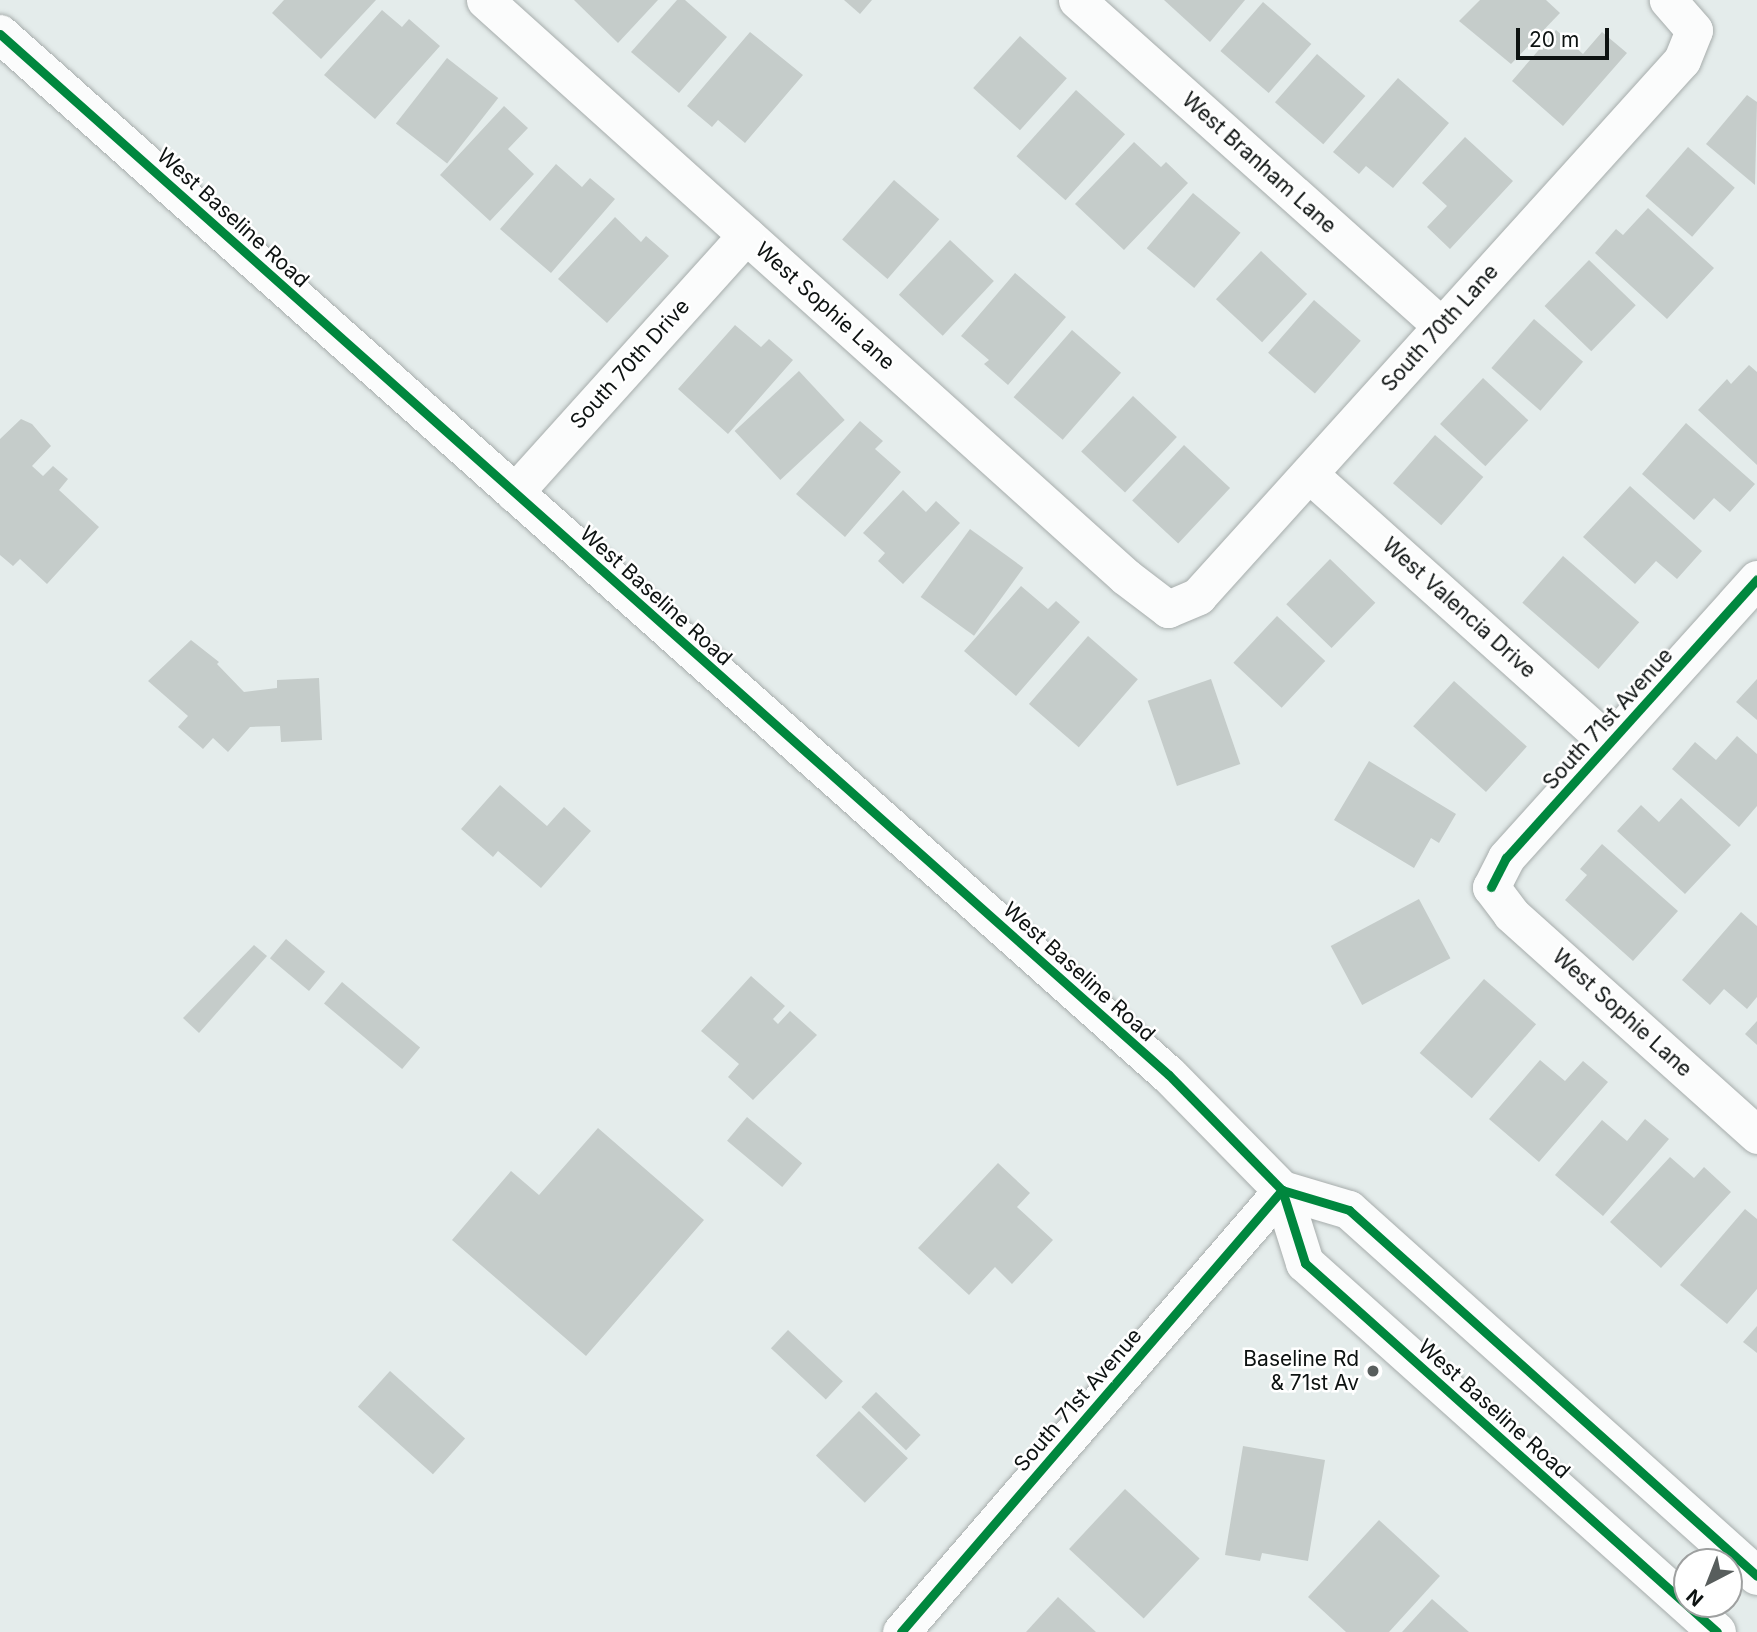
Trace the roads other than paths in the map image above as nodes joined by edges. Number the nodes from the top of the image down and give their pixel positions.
1 (485, 0) edge
2 (1077, 0) edge
3 (1668, 0) edge
4 (0, 34) edge
5 (746, 235) junction
6 (1442, 326) junction
7 (1309, 474) junction
8 (514, 493) junction
9 (1757, 579) edge
10 (1168, 609) joint
11 (1609, 743) junction
12 (1491, 887) joint
13 (1757, 1135) edge
14 (1282, 1190) junction
15 (1757, 1576) edge
16 (901, 1632) edge
17 (1717, 1632) edge

1 - 5 street, West Sophie Lane
2 - 6 street, West Branham Lane
3 - 6 street, South 70th Lane
4 - 8 main road, West Baseline Road
5 - 8 street, South 70th Drive
5 - 10 street, West Sophie Lane
6 - 7 street, South 70th Lane
7 - 10 street, South 70th Lane
7 - 11 street, West Valencia Drive
8 - 14 main road, West Baseline Road
9 - 11 street, South 71st Avenue
11 - 12 street, South 71st Avenue
12 - 13 street, West Sophie Lane
14 - 15 main road, West Baseline Road
14 - 16 street, South 71st Avenue
14 - 17 main road, West Baseline Road

